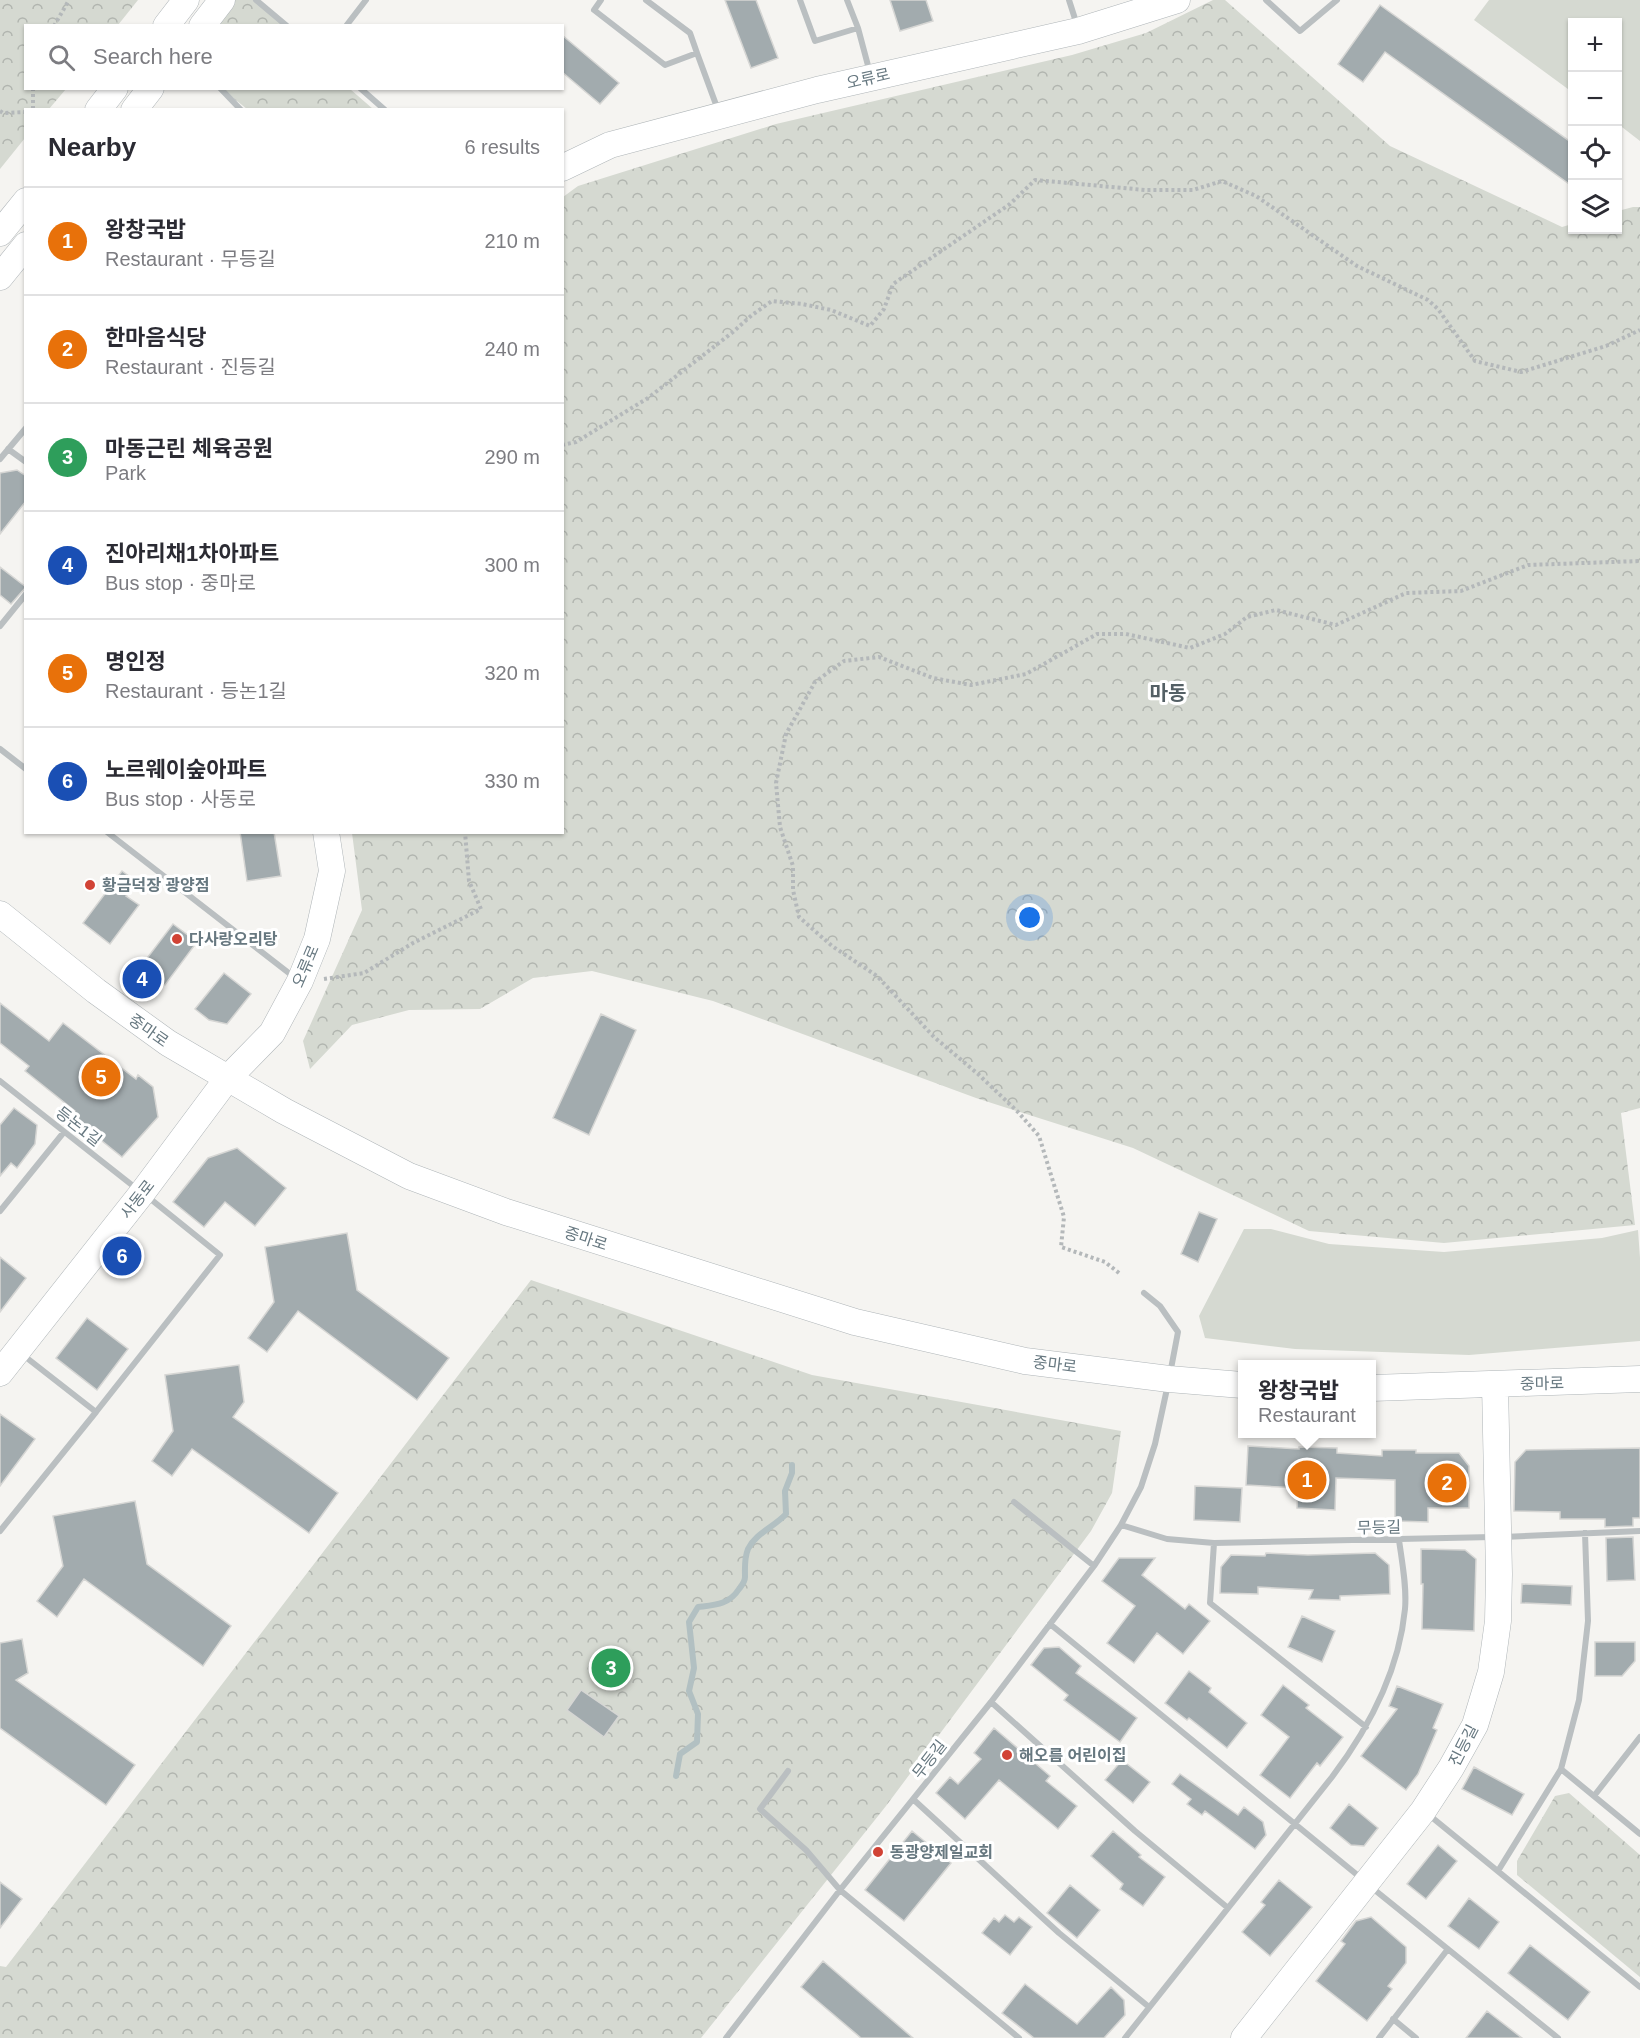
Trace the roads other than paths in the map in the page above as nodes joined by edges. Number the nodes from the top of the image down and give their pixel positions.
1 (186, 0) edge
2 (222, 0) edge
3 (256, 0) edge
4 (366, 0) edge
5 (601, 0) edge
6 (646, 0) edge
7 (800, 0) edge
8 (847, 0) edge
9 (1069, 0) edge
10 (1177, 0) edge
11 (1266, 0) edge
12 (1336, 0) edge
13 (167, 24) edge
14 (203, 24) edge
15 (286, 24) edge
16 (348, 24) edge
17 (858, 28) junction
18 (1078, 31) junction
19 (697, 53) junction
20 (871, 77) junction
21 (114, 90) edge
22 (149, 90) edge
23 (222, 90) edge
24 (362, 90) edge
25 (100, 108) edge
26 (136, 108) edge
27 (239, 108) edge
28 (383, 108) edge
29 (720, 116) junction
30 (564, 167) edge
31 (24, 203) edge
32 (0, 233) edge
33 (24, 247) edge
34 (0, 277) edge
35 (24, 430) edge
36 (8, 449) junction
37 (0, 459) edge
38 (24, 461) edge
39 (24, 596) edge
40 (0, 626) edge
41 (0, 749) edge
42 (24, 767) edge
43 (110, 834) edge
44 (122, 834) edge
45 (326, 834) edge
46 (117, 840) junction
47 (0, 914) edge
48 (300, 981) junction
49 (227, 1079) junction
50 (0, 1081) edge
51 (64, 1132) junction
52 (142, 1193) junction
53 (0, 1211) edge
54 (1144, 1293) dead end
55 (18, 1351) junction
56 (0, 1373) edge
57 (1169, 1379) junction
58 (1640, 1379) edge
59 (1495, 1384) junction
60 (1238, 1385) edge
61 (1376, 1388) edge
62 (96, 1412) junction
63 (1014, 1502) dead end
64 (1121, 1525) junction
65 (0, 1531) edge
66 (1640, 1531) edge
67 (1585, 1533) junction
68 (1498, 1537) junction
69 (1399, 1540) junction
70 (1214, 1543) junction
71 (1094, 1566) junction
72 (1050, 1624) junction
73 (991, 1702) junction
74 (1366, 1726) junction
75 (1640, 1737) edge
76 (1562, 1769) junction
77 (788, 1771) dead end
78 (1594, 1796) junction
79 (914, 1800) junction
80 (1423, 1811) junction
81 (1294, 1824) junction
82 (1640, 1834) edge
83 (1498, 1872) junction
84 (1366, 1883) junction
85 (840, 1890) junction
86 (1228, 1908) junction
87 (1448, 1949) junction
88 (1640, 1987) edge
89 (1149, 2007) junction
90 (1393, 2019) junction
91 (726, 2038) edge
92 (1019, 2038) edge
93 (1125, 2038) edge
94 (1244, 2038) edge
95 (1379, 2038) edge
96 (1416, 2038) edge
97 (1558, 2038) edge

1 - 13 street
2 - 14 street
3 - 15 street
4 - 16 street
5 - 19 street
6 - 19 street
7 - 17 street
8 - 17 street
9 - 18 street
10 - 18 street, 오류로
11 - 12 street
17 - 20 street
18 - 20 street, 오류로
19 - 29 street
20 - 29 street, 오류로
21 - 25 street
22 - 26 street
23 - 27 street
24 - 28 street
29 - 30 street, 오류로
31 - 32 street
33 - 34 street
35 - 36 street
36 - 37 street
36 - 38 street
39 - 40 street
41 - 42 street
43 - 46 street
44 - 46 street
45 - 48 street, 오류로
46 - 48 street
47 - 49 street, 중마로
48 - 49 street, 오류로
49 - 52 street, 사동로
49 - 57 street, 중마로
50 - 51 street, 등논1길
51 - 52 street, 등논1길
51 - 53 street
52 - 55 street, 사동로
52 - 62 street, 등논1길
54 - 57 street, 무등길
55 - 56 street, 사동로
55 - 62 street
57 - 60 street, 중마로
57 - 64 street, 무등길
58 - 59 street, 중마로
59 - 61 street, 중마로
59 - 68 street, 진등길
62 - 65 street
63 - 71 street
64 - 70 street, 무등길
64 - 71 street, 무등길
66 - 67 street, 무등길
67 - 68 street, 무등길
67 - 76 street
68 - 69 street, 무등길
68 - 80 street, 진등길
69 - 70 street, 무등길
69 - 74 street
70 - 74 street
71 - 72 street, 무등길
72 - 73 street, 무등길
72 - 81 street
73 - 79 street, 무등길
73 - 86 street
74 - 81 street
75 - 78 street
76 - 78 street
76 - 83 street
77 - 85 street
78 - 82 street
79 - 85 street, 무등길
79 - 89 street
80 - 83 street
80 - 84 street, 진등길
81 - 84 street
81 - 86 street
83 - 88 street
84 - 87 street
84 - 94 street, 진등길
85 - 91 street, 무등길
85 - 92 street
86 - 89 street
87 - 90 street
87 - 97 street
89 - 93 street
90 - 95 street
90 - 96 street

